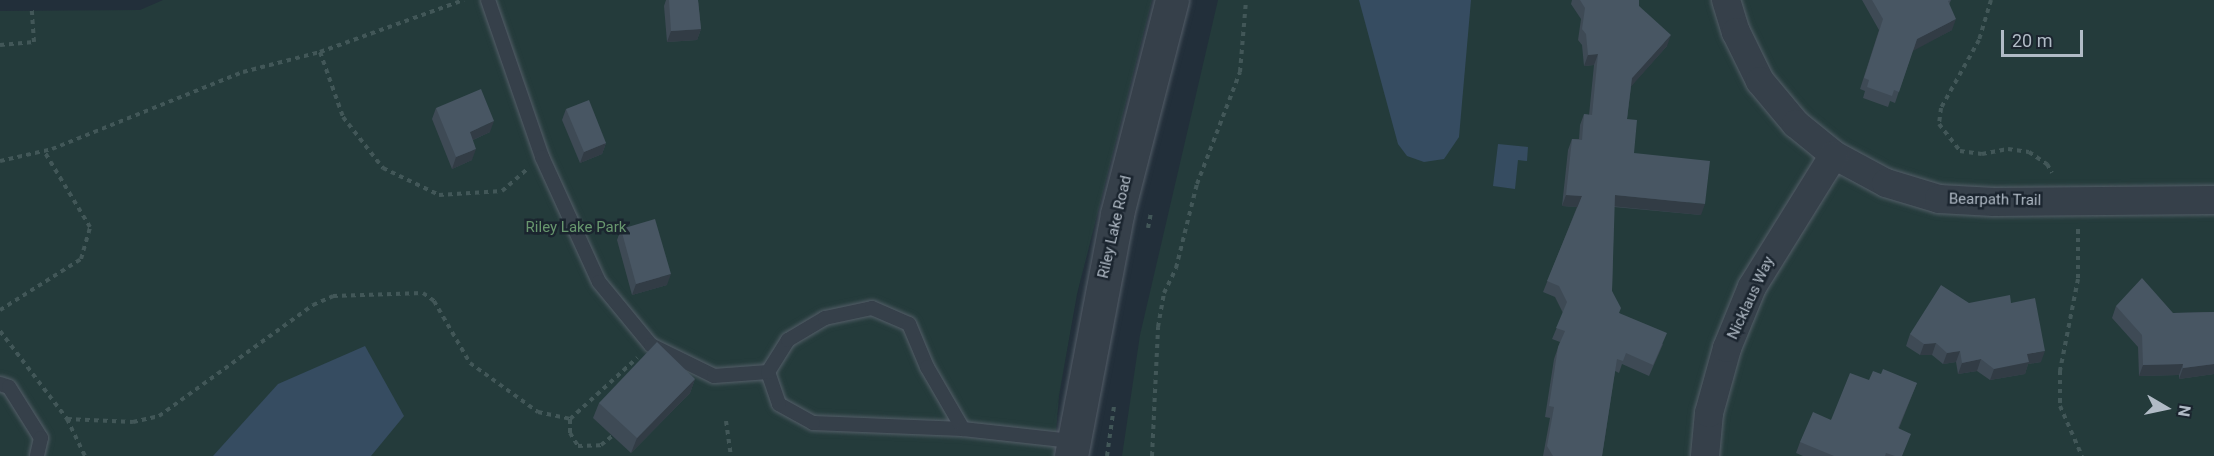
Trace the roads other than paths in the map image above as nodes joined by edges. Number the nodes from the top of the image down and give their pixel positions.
1 (488, 0) edge
2 (1172, 0) edge
3 (1726, 0) edge
4 (1834, 155) junction
5 (2214, 200) edge
6 (768, 372) junction
7 (0, 384) edge
8 (963, 429) junction
9 (1071, 449) edge
10 (37, 456) edge
11 (1705, 456) edge

1 - 6 lane
2 - 9 street, Riley Lake Road
3 - 4 street, Bearpath Trail
4 - 5 street, Bearpath Trail
4 - 11 street, Nicklaus Way
6 - 8 lane
6 - 8 lane
7 - 10 lane
8 - 9 lane

